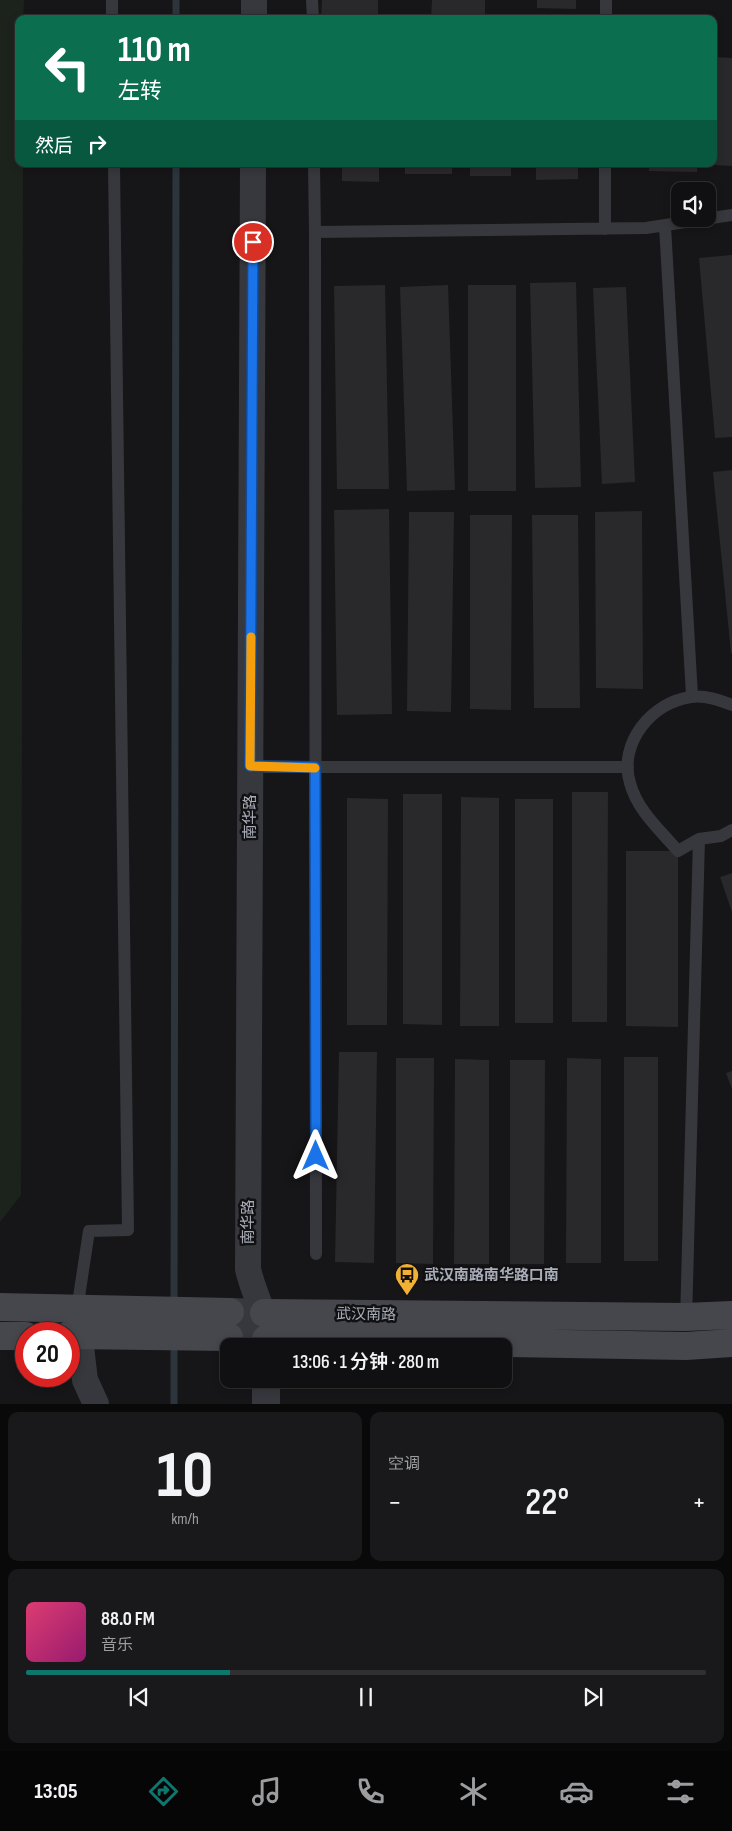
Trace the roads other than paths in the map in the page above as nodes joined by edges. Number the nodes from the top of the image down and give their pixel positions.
1 (112, 0) edge
2 (254, 0) edge
3 (312, 0) edge
4 (606, 0) edge
5 (112, 15) edge
6 (254, 15) edge
7 (313, 15) edge
8 (606, 15) edge
9 (114, 167) edge
10 (253, 167) edge
11 (314, 167) edge
12 (605, 167) edge
13 (732, 215) edge
14 (665, 226) junction
15 (604, 229) junction
16 (315, 232) junction
17 (692, 696) junction
18 (732, 705) edge
19 (250, 766) junction
20 (315, 767) junction
21 (628, 767) junction
22 (732, 830) edge
23 (699, 839) junction
24 (316, 1254) dead end
25 (0, 1307) edge
26 (732, 1315) edge
27 (686, 1317) junction
28 (66, 1322) edge
29 (79, 1322) edge
30 (230, 1324) joint
31 (80, 1325) edge
32 (265, 1333) edge
33 (80, 1334) edge
34 (0, 1336) edge
35 (15, 1336) edge
36 (732, 1343) edge
37 (686, 1346) junction
38 (266, 1388) edge
39 (96, 1404) edge
40 (266, 1404) edge

1 - 5 lane
2 - 6 street
3 - 7 lane
4 - 8 lane
9 - 29 lane
10 - 19 street, 南华路
11 - 16 lane
12 - 15 lane
13 - 14 lane
14 - 15 lane
14 - 17 lane
15 - 16 lane
16 - 20 lane
17 - 18 lane
17 - 21 lane
19 - 20 lane
19 - 32 street, 南华路
20 - 21 lane
20 - 24 lane
21 - 23 lane
22 - 23 lane
23 - 27 lane
25 - 28 main road, 武汉南路
26 - 27 main road, 武汉南路
27 - 32 main road, 武汉南路
27 - 37 lane
30 - 31 main road, 武汉南路
30 - 32 street, 武汉南路
32 - 37 main road, 武汉南路
33 - 39 street
34 - 35 main road
36 - 37 main road, 武汉南路
38 - 40 street

